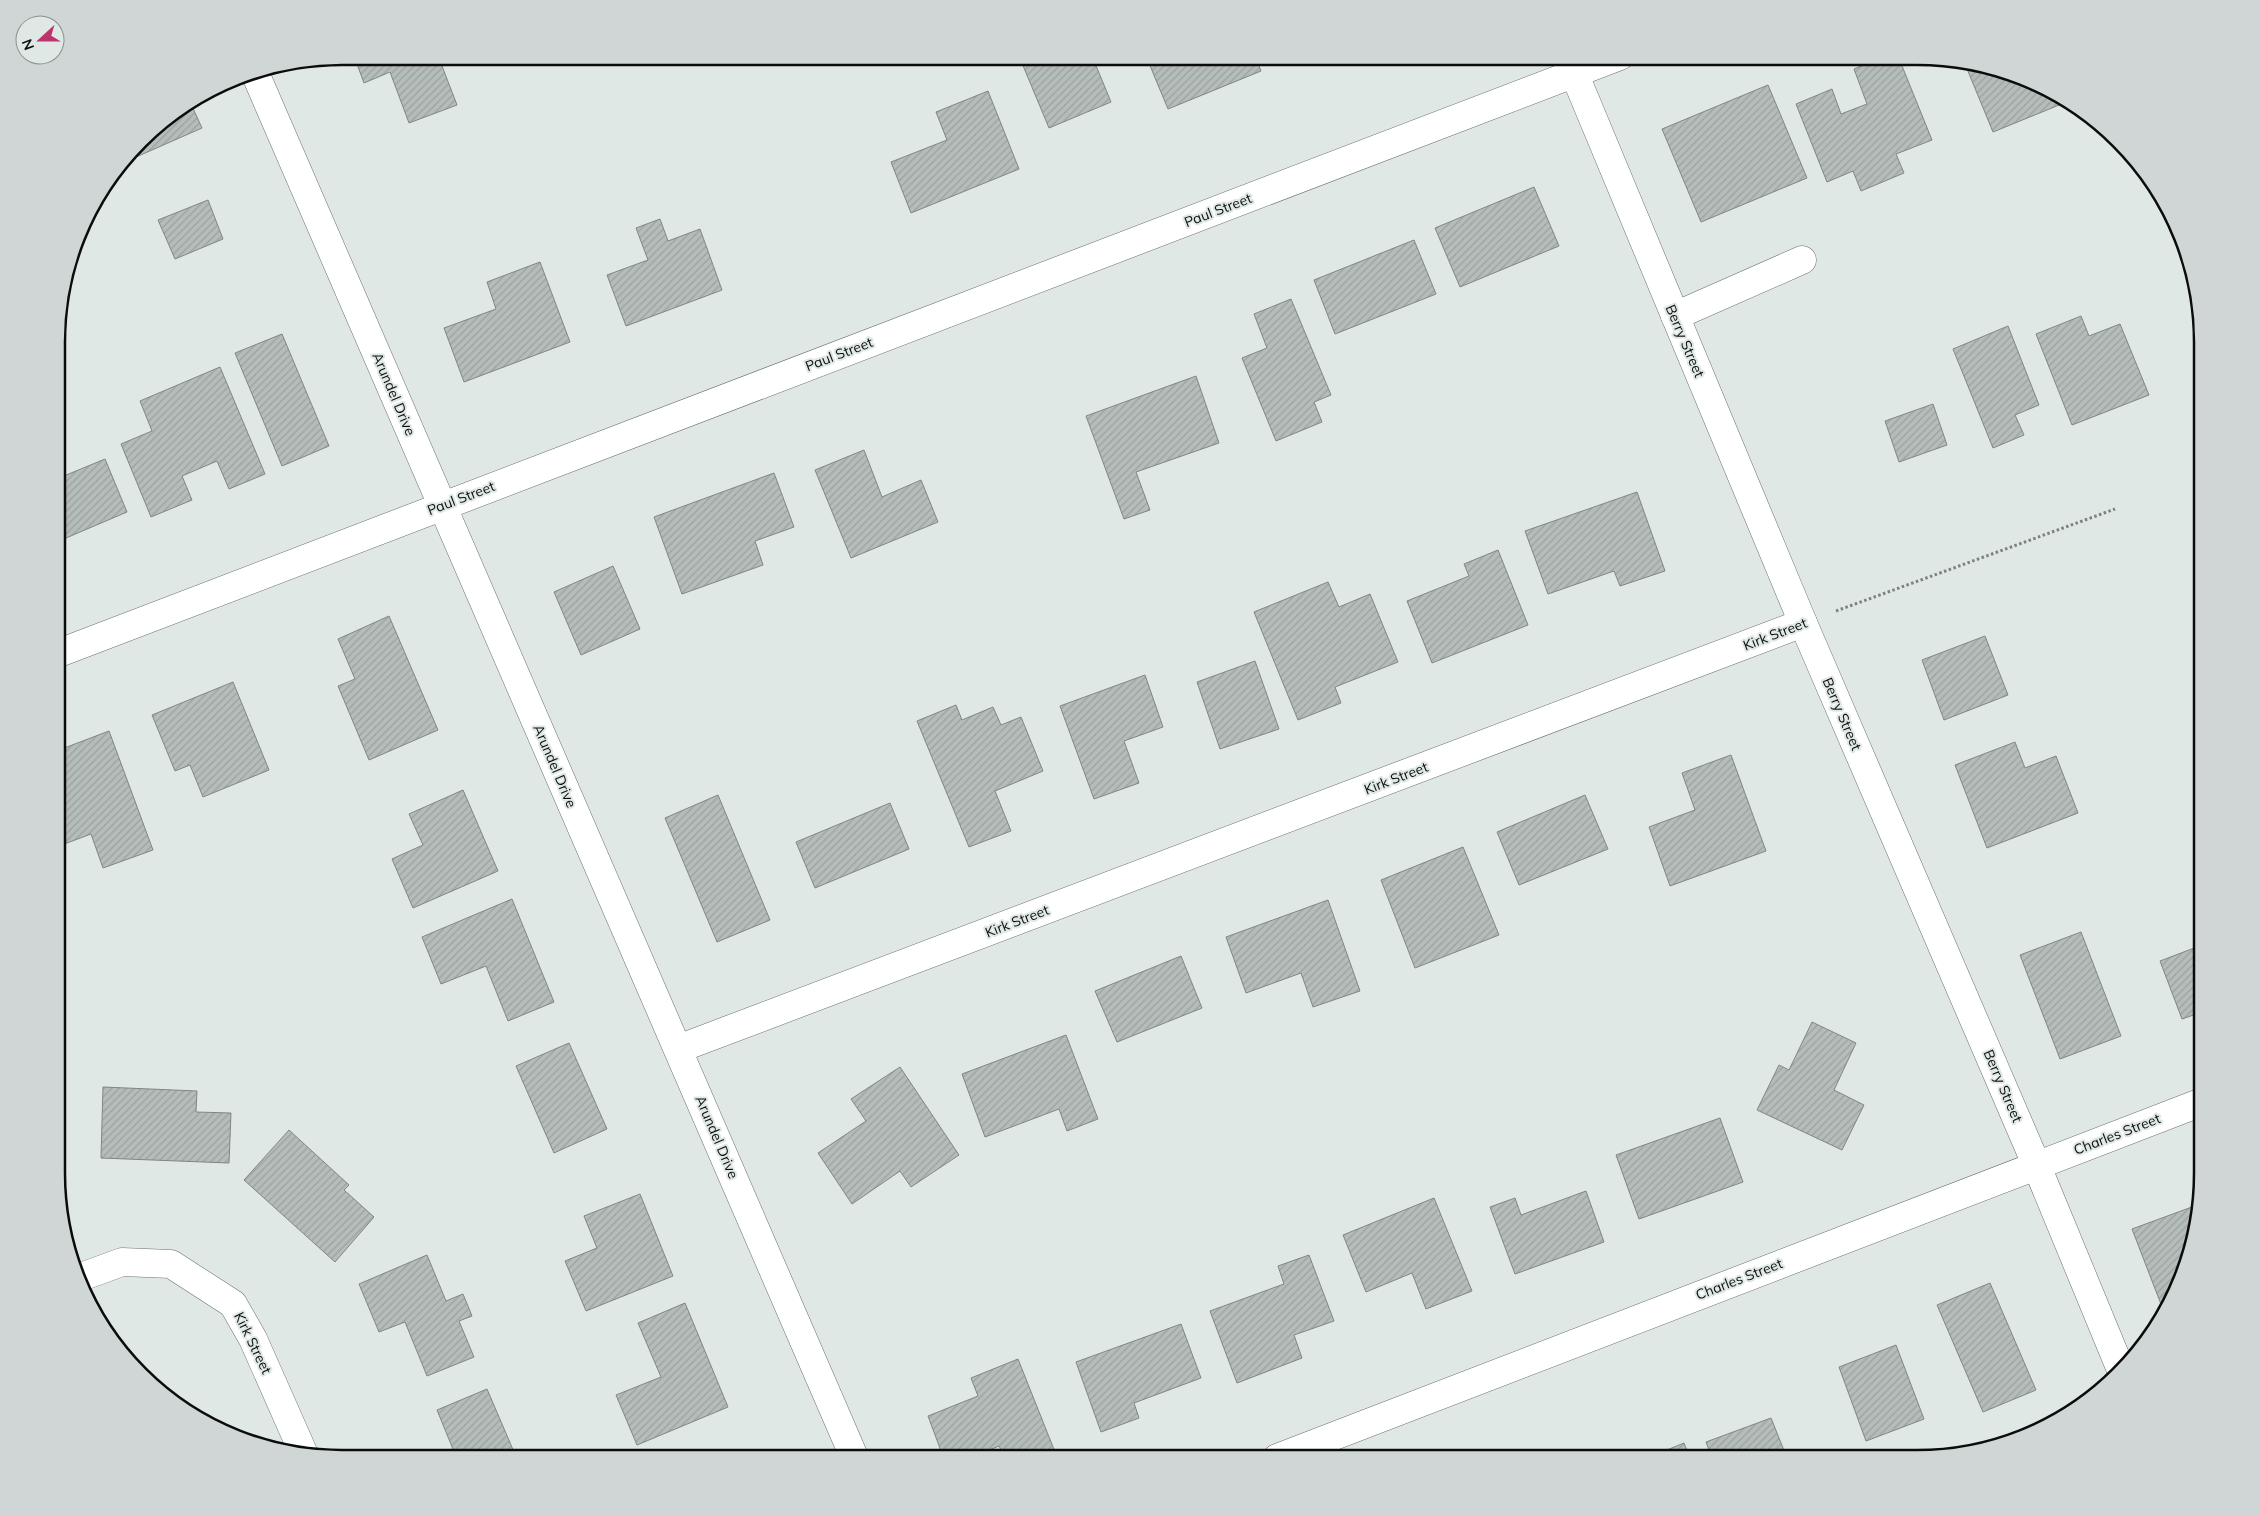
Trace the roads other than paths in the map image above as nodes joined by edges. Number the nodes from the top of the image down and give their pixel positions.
1 (1570, 65) edge
2 (257, 79) edge
3 (1802, 260) dead end
4 (1675, 316) junction
5 (442, 505) junction
6 (1804, 623) junction
7 (65, 651) edge
8 (678, 1049) junction
9 (2194, 1105) edge
10 (2036, 1164) junction
11 (85, 1276) edge
12 (2118, 1363) edge
13 (301, 1447) edge
14 (852, 1450) edge
15 (1298, 1450) edge

1 - 4 street, Berry Street
1 - 5 street, Paul Street
2 - 5 street, Arundel Drive
3 - 4 street
4 - 6 street, Berry Street
5 - 7 street, Paul Street
5 - 8 street, Arundel Drive
6 - 8 street, Kirk Street
6 - 10 street, Berry Street
8 - 14 street, Arundel Drive
9 - 10 street, Charles Street
10 - 12 street, Berry Street
10 - 15 street, Charles Street
11 - 13 street, Kirk Street

